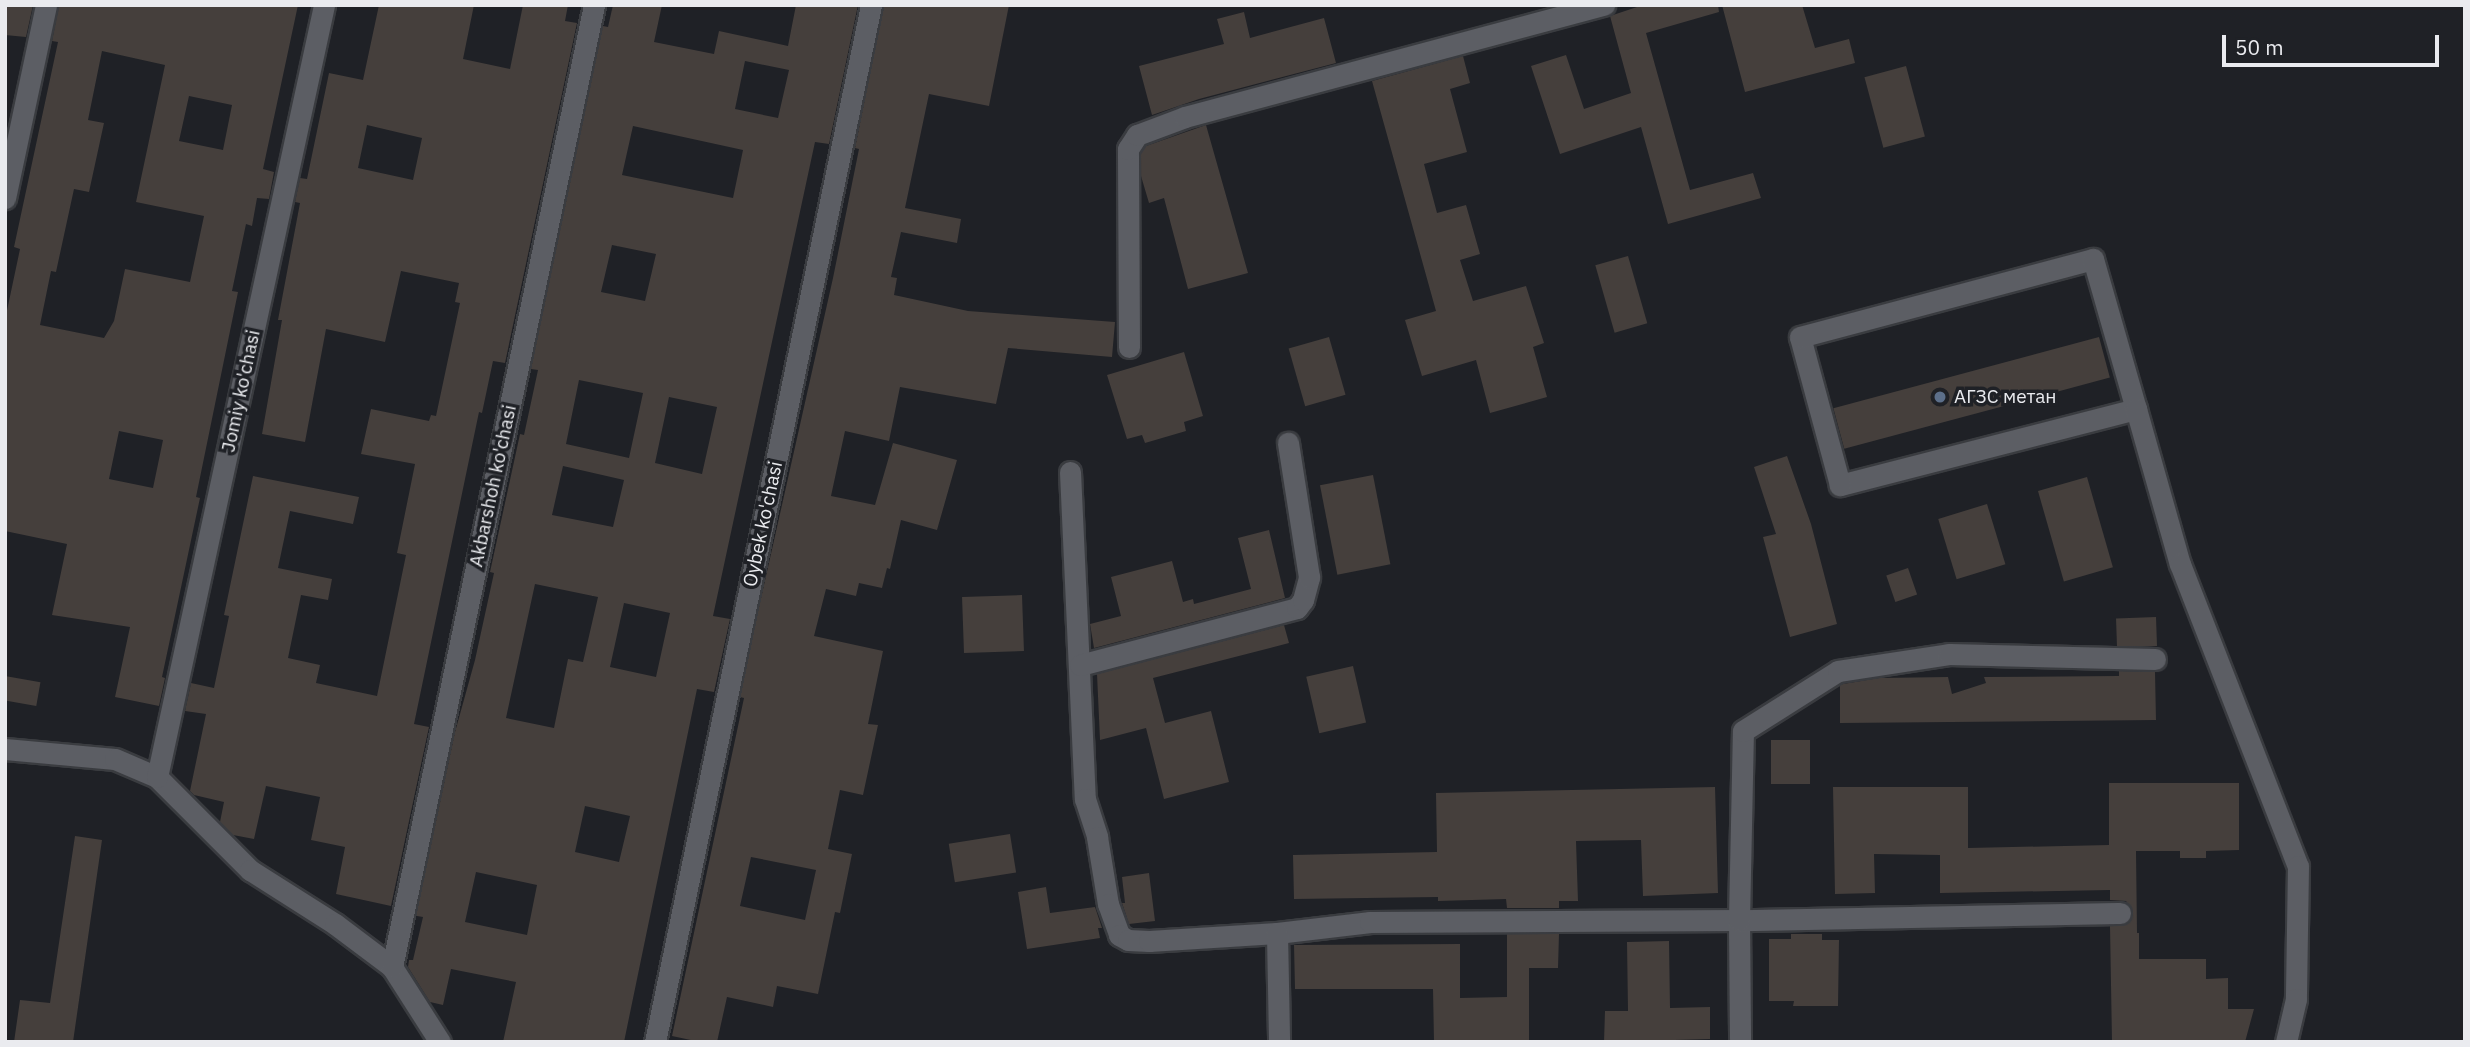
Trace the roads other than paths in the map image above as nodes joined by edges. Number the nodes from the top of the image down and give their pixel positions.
1 (46, 5) edge
2 (324, 5) edge
3 (594, 5) edge
4 (871, 5) edge
5 (1604, 5) edge
6 (5, 198) edge
7 (1129, 347) dead end
8 (2136, 409) junction
9 (1288, 443) dead end
10 (1070, 472) dead end
11 (2155, 659) dead end
12 (1080, 665) junction
13 (5, 749) edge
14 (157, 777) junction
15 (2120, 913) dead end
16 (1739, 920) junction
17 (1277, 933) junction
18 (392, 967) junction
19 (440, 1042) edge
20 (655, 1042) edge
21 (1279, 1042) edge
22 (1740, 1042) edge
23 (2286, 1042) edge

1 - 6 street
2 - 14 street, Jomiy ko'chasi
3 - 18 street, Akbarshoh ko'chasi
4 - 20 street, Oybek ko'chasi
5 - 7 street
8 - 8 street
8 - 23 street
9 - 12 street
10 - 12 street
11 - 16 street
12 - 17 street
13 - 14 street
14 - 18 street
15 - 16 street
16 - 17 street
16 - 22 street
17 - 21 street
18 - 19 street

